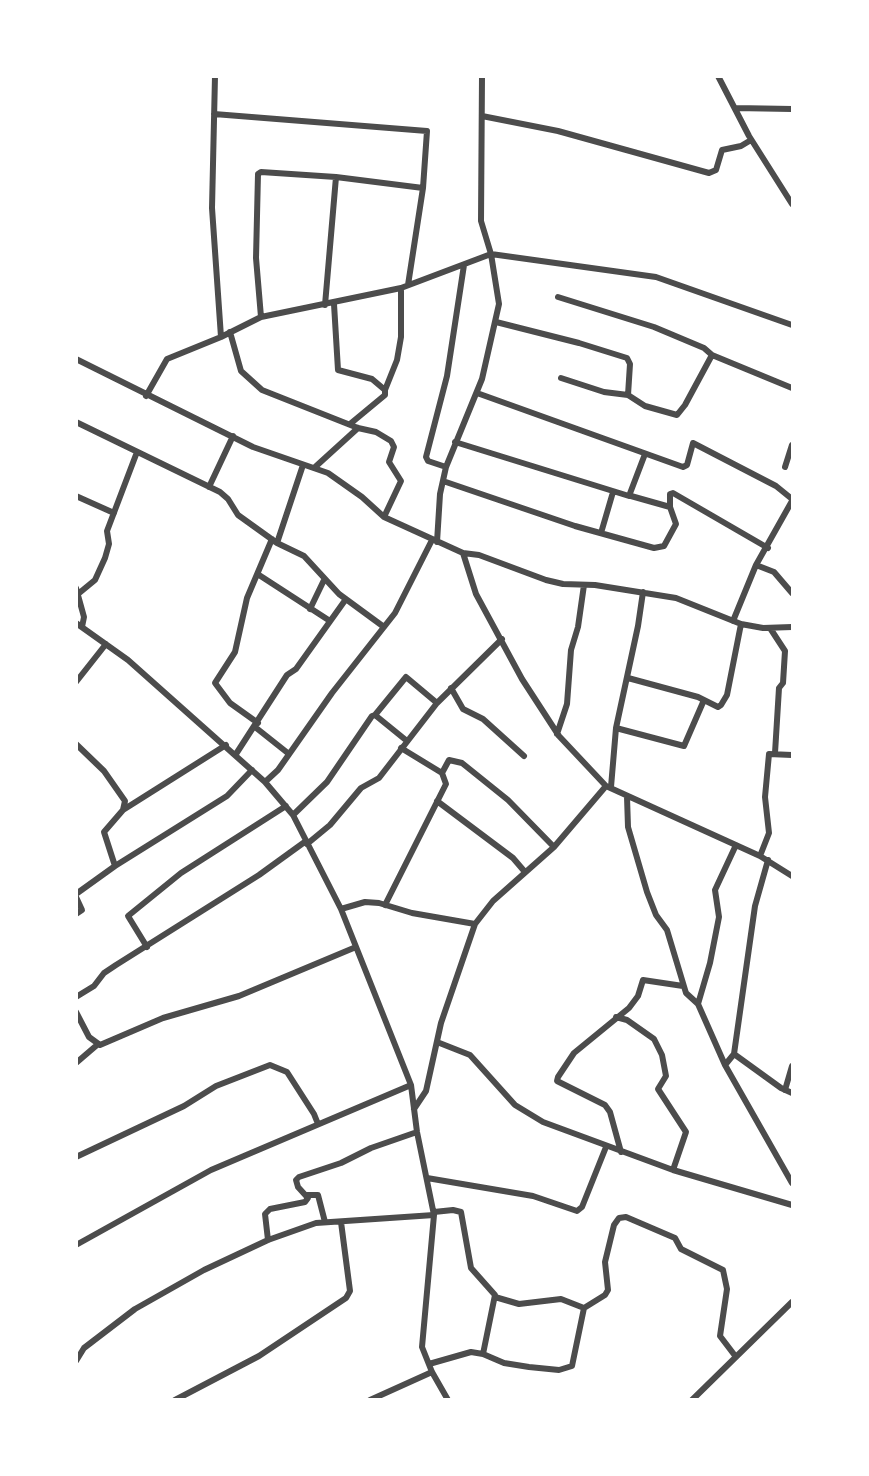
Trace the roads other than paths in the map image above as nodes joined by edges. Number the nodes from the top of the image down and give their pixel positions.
1 (215, 76) edge
2 (482, 76) edge
3 (718, 76) edge
4 (735, 108) junction
5 (792, 109) edge
6 (214, 114) junction
7 (482, 116) junction
8 (751, 140) junction
9 (336, 177) junction
10 (423, 188) junction
11 (792, 204) edge
12 (491, 254) junction
13 (464, 265) junction
14 (408, 285) junction
15 (401, 288) junction
16 (558, 297) dead end
17 (334, 304) junction
18 (325, 306) junction
19 (261, 316) junction
20 (496, 322) junction
21 (792, 325) edge
22 (230, 332) junction
23 (221, 337) junction
24 (712, 355) junction
25 (76, 359) edge
26 (561, 378) dead end
27 (792, 388) edge
28 (385, 390) junction
29 (477, 393) junction
30 (628, 395) junction
31 (146, 396) junction
32 (76, 422) edge
33 (350, 424) junction
34 (358, 428) junction
35 (233, 436) junction
36 (454, 442) junction
37 (792, 445) edge
38 (137, 452) junction
39 (645, 454) junction
40 (303, 465) junction
41 (446, 467) junction
42 (785, 467) dead end
43 (314, 468) junction
44 (443, 481) junction
45 (209, 487) junction
46 (613, 492) junction
47 (76, 496) edge
48 (631, 496) junction
49 (792, 500) edge
50 (670, 507) junction
51 (114, 513) junction
52 (384, 517) junction
53 (601, 533) junction
54 (275, 541) junction
55 (435, 541) junction
56 (768, 548) junction
57 (463, 553) junction
58 (756, 565) junction
59 (259, 575) junction
60 (324, 580) junction
61 (584, 585) junction
62 (77, 591) edge
63 (642, 592) junction
64 (792, 592) edge
65 (346, 599) junction
66 (310, 609) junction
67 (330, 621) junction
68 (733, 621) junction
69 (741, 624) junction
70 (80, 625) edge
71 (384, 627) junction
72 (792, 627) edge
73 (770, 628) junction
74 (502, 639) junction
75 (106, 644) junction
76 (628, 678) junction
77 (76, 682) edge
78 (451, 688) junction
79 (704, 700) junction
80 (437, 703) junction
81 (375, 715) junction
82 (256, 725) junction
83 (616, 728) junction
84 (558, 734) junction
85 (407, 741) junction
86 (76, 744) edge
87 (226, 745) junction
88 (401, 748) junction
89 (775, 753) junction
90 (236, 754) junction
91 (289, 754) junction
92 (792, 755) edge
93 (524, 756) dead end
94 (252, 770) junction
95 (442, 773) junction
96 (266, 782) junction
97 (608, 787) junction
98 (627, 797) junction
99 (437, 801) junction
100 (286, 806) junction
101 (123, 810) junction
102 (293, 815) junction
103 (307, 843) junction
104 (736, 845) junction
105 (554, 847) junction
106 (760, 856) junction
107 (768, 860) junction
108 (115, 866) junction
109 (525, 872) junction
110 (792, 876) edge
111 (76, 896) edge
112 (385, 905) junction
113 (341, 909) junction
114 (76, 914) edge
115 (475, 924) junction
116 (147, 946) junction
117 (356, 947) junction
118 (683, 986) junction
119 (76, 997) edge
120 (698, 1004) junction
121 (76, 1012) edge
122 (616, 1017) junction
123 (437, 1042) junction
124 (97, 1045) junction
125 (734, 1054) junction
126 (76, 1063) edge
127 (725, 1065) junction
128 (792, 1066) edge
129 (411, 1085) junction
130 (785, 1090) junction
131 (792, 1093) edge
132 (414, 1109) junction
133 (318, 1124) junction
134 (417, 1132) junction
135 (606, 1147) junction
136 (621, 1152) junction
137 (76, 1157) edge
138 (673, 1170) junction
139 (427, 1178) junction
140 (792, 1183) edge
141 (307, 1195) junction
142 (792, 1205) edge
143 (434, 1214) junction
144 (325, 1222) junction
145 (342, 1222) junction
146 (268, 1240) junction
147 (76, 1245) edge
148 (495, 1297) junction
149 (792, 1302) edge
150 (584, 1308) junction
151 (483, 1354) junction
152 (736, 1356) junction
153 (76, 1361) edge
154 (429, 1364) junction
155 (432, 1372) junction
156 (175, 1400) edge
157 (370, 1400) edge
158 (448, 1400) edge
159 (692, 1400) edge

1 - 6 street
2 - 7 street
3 - 4 street
4 - 5 street
4 - 8 street
6 - 10 street
6 - 23 street
7 - 8 street
7 - 12 street
8 - 11 street
9 - 10 street
9 - 18 street
9 - 19 street
10 - 14 street
12 - 13 street
12 - 20 street
12 - 21 street
13 - 14 street
13 - 41 street
14 - 15 street
15 - 17 street
15 - 28 street
16 - 24 street
17 - 18 street
17 - 28 street
18 - 19 street
19 - 22 street
20 - 29 street
20 - 30 street
22 - 23 street
22 - 33 street
23 - 31 street
24 - 27 street
24 - 30 street
25 - 31 street
26 - 30 street
28 - 33 street
29 - 36 street
29 - 39 street
31 - 35 street
32 - 38 street
33 - 34 street
34 - 43 street
34 - 52 street
35 - 40 street
35 - 45 street
36 - 41 street
36 - 46 street
37 - 42 street
38 - 45 street
38 - 51 street
39 - 48 street
39 - 49 street
40 - 43 street
40 - 54 street
41 - 44 street
43 - 52 street
44 - 53 street
44 - 55 street
45 - 54 street
46 - 48 street
46 - 53 street
47 - 51 street
48 - 50 street
49 - 56 street
50 - 53 street
50 - 56 street
51 - 62 street
52 - 55 street
54 - 59 street
54 - 60 street
55 - 57 street
55 - 71 street
56 - 58 street
57 - 61 street
57 - 74 street
58 - 64 street
58 - 68 street
59 - 66 street
59 - 82 street
60 - 65 street
60 - 66 street
61 - 63 street
61 - 84 street
62 - 70 street
63 - 68 street
63 - 76 street
65 - 67 street
65 - 71 street
66 - 67 street
67 - 82 street
68 - 69 street
69 - 73 street
69 - 79 street
70 - 75 street
71 - 91 street
72 - 73 street
73 - 89 street
74 - 78 street
74 - 84 street
75 - 77 street
75 - 87 street
76 - 79 street
76 - 83 street
78 - 80 street
78 - 93 street
79 - 83 street
80 - 81 street
80 - 85 street
81 - 85 street
81 - 102 street
82 - 90 street
82 - 91 street
83 - 97 street
84 - 97 street
85 - 88 street
86 - 101 street
87 - 90 street
87 - 101 street
88 - 95 street
88 - 103 street
89 - 92 street
89 - 106 street
90 - 94 street
91 - 96 street
94 - 96 street
94 - 108 street
95 - 99 street
95 - 105 street
96 - 100 street
97 - 98 street
97 - 105 street
98 - 104 street
98 - 118 street
99 - 109 street
99 - 112 street
100 - 102 street
100 - 116 street
101 - 108 street
102 - 103 street
103 - 113 street
103 - 116 street
104 - 106 street
104 - 120 street
105 - 109 street
106 - 107 street
107 - 110 street
107 - 125 street
108 - 111 street
109 - 115 street
111 - 114 street
112 - 113 street
112 - 115 street
113 - 117 street
115 - 123 street
116 - 119 street
117 - 124 street
117 - 129 street
118 - 120 street
118 - 122 street
120 - 127 street
121 - 124 street
122 - 136 street
122 - 138 street
123 - 132 street
123 - 135 street
124 - 126 street
125 - 127 street
125 - 130 street
127 - 140 street
128 - 130 street
129 - 132 street
129 - 133 street
130 - 131 street
132 - 134 street
133 - 137 street
133 - 147 street
134 - 139 street
134 - 141 street
135 - 136 street
135 - 139 street
136 - 138 street
138 - 142 street
139 - 143 street
141 - 144 street
141 - 146 street
143 - 145 street
143 - 148 street
143 - 154 street
144 - 145 street
144 - 146 street
145 - 156 street
146 - 153 street
148 - 150 street
148 - 151 street
149 - 152 street
150 - 151 street
150 - 152 street
151 - 154 street
152 - 159 street
154 - 155 street
155 - 157 street
155 - 158 street

